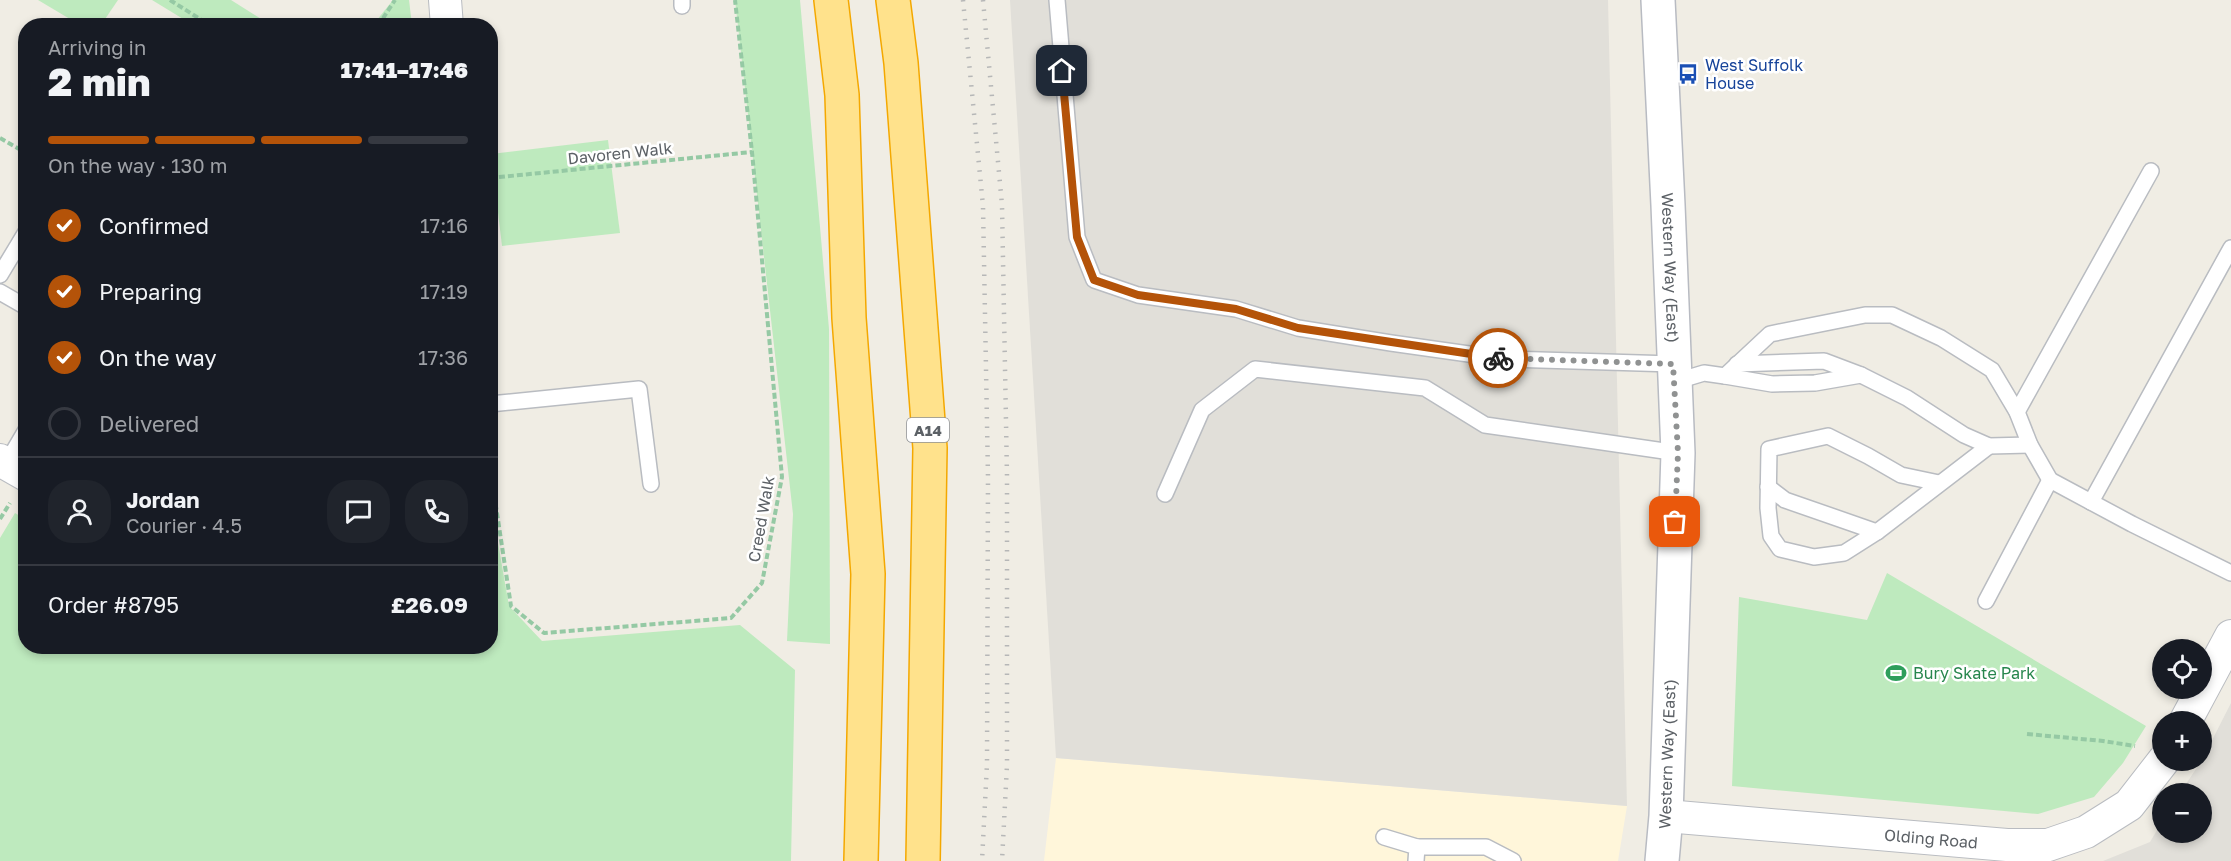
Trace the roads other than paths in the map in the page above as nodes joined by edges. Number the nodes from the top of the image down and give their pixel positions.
1 (445, 0) edge
2 (831, 0) edge
3 (893, 0) edge
4 (1057, 0) edge
5 (1658, 0) edge
6 (446, 18) edge
7 (2151, 171) dead end
8 (18, 245) edge
9 (2231, 248) edge
10 (0, 275) edge
11 (0, 292) edge
12 (18, 302) edge
13 (1737, 364) junction
14 (1673, 373) junction
15 (1861, 375) junction
16 (1725, 376) junction
17 (498, 403) edge
18 (2017, 412) junction
19 (2030, 445) junction
20 (1989, 446) junction
21 (18, 450) edge
22 (1678, 453) junction
23 (11, 467) edge
24 (2050, 480) junction
25 (651, 483) dead end
26 (1939, 483) junction
27 (1768, 487) junction
28 (1165, 494) dead end
29 (2091, 502) junction
30 (1877, 532) junction
31 (2231, 573) edge
32 (1986, 601) dead end
33 (2231, 636) edge
34 (2191, 711) edge
35 (2152, 759) edge
36 (1666, 816) junction
37 (1384, 837) dead end
38 (1416, 854) edge
39 (861, 861) edge
40 (923, 861) edge
41 (1513, 861) edge
42 (1662, 861) edge

1 - 6 street
2 - 39 highway
3 - 40 highway, A14
4 - 14 lane
5 - 14 street, Western Way (East)
7 - 18 lane
8 - 10 lane
9 - 29 lane
11 - 12 lane
13 - 15 lane
13 - 16 lane
13 - 18 lane
14 - 16 lane
14 - 22 street, Western Way (East)
15 - 16 lane
15 - 20 lane
17 - 25 lane
18 - 19 lane
19 - 20 lane
19 - 24 lane
20 - 26 lane
21 - 23 lane
22 - 28 lane
22 - 36 street, Western Way (East)
24 - 29 lane
24 - 32 lane
26 - 27 lane
26 - 30 lane
27 - 30 lane
27 - 30 lane
29 - 31 lane
33 - 34 street
35 - 36 street, Olding Road
36 - 42 street, Western Way (East)
37 - 38 lane
38 - 41 lane

